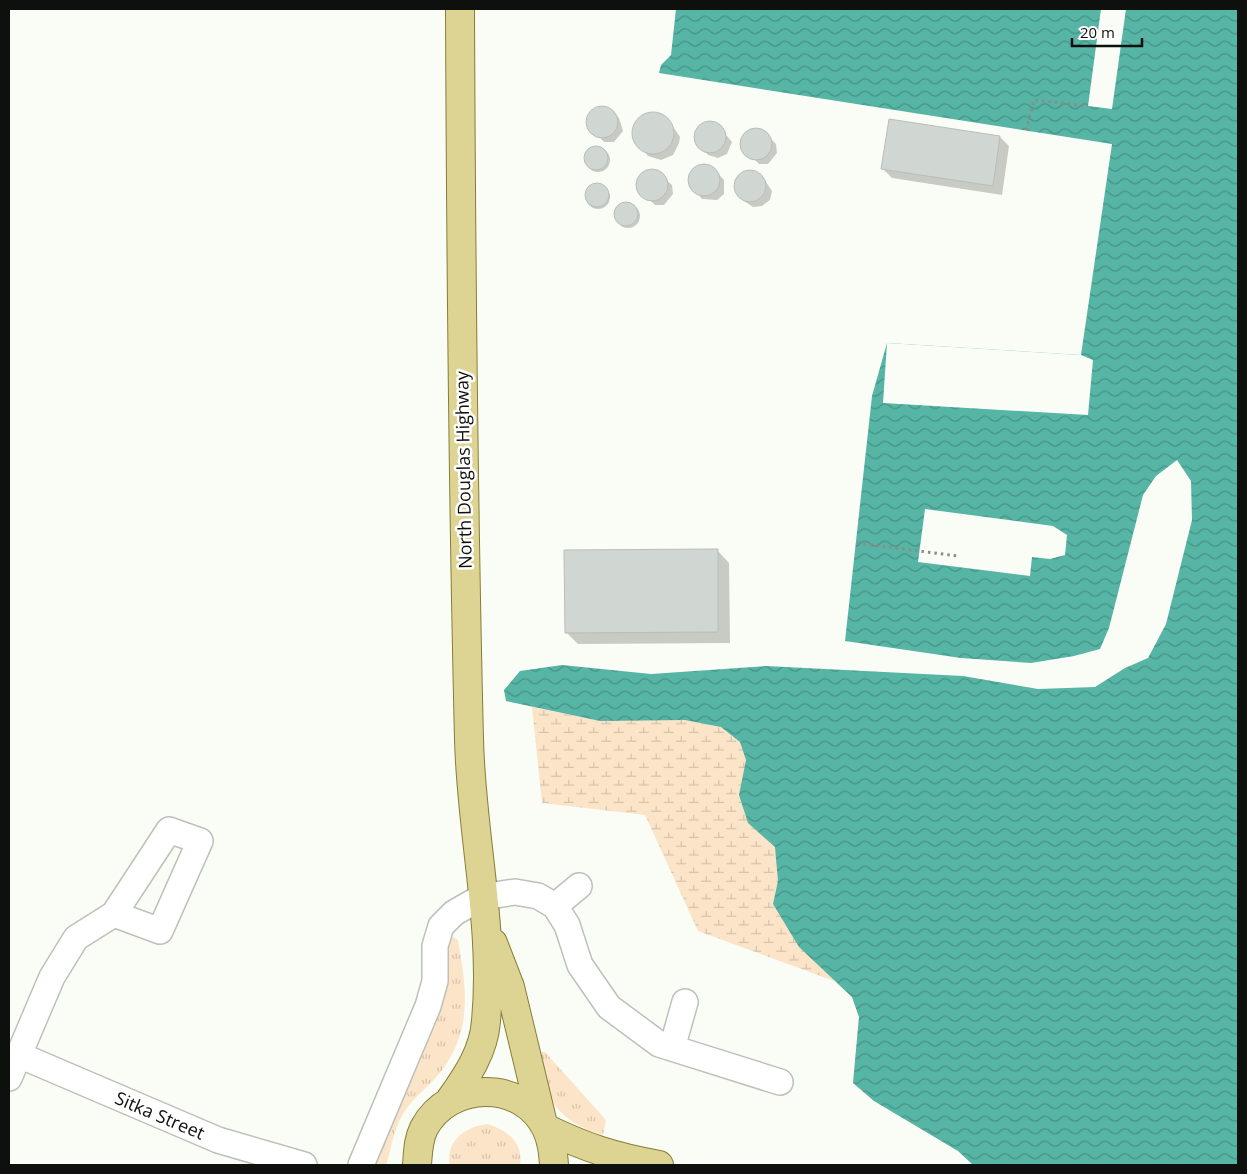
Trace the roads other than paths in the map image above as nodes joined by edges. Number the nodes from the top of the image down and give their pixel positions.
1 (460, 9) edge
2 (579, 886) dead end
3 (482, 897) junction
4 (555, 906) junction
5 (114, 914) dead end
6 (488, 930) junction
7 (685, 1002) dead end
8 (672, 1048) junction
9 (19, 1055) junction
10 (9, 1078) edge
11 (780, 1082) dead end
12 (450, 1100) junction
13 (544, 1125) junction
14 (415, 1159) edge
15 (304, 1165) edge
16 (361, 1165) edge
17 (554, 1165) edge
18 (658, 1165) edge

1 - 3 main road, North Douglas Highway
2 - 4 street
3 - 4 street
3 - 6 main road, North Douglas Highway
3 - 16 street
4 - 8 street
5 - 9 street
6 - 12 main road
6 - 13 main road
7 - 8 street
8 - 11 street
9 - 10 street
9 - 15 street, Sitka Street
12 - 13 main road
12 - 14 main road
13 - 17 main road
13 - 18 main road

